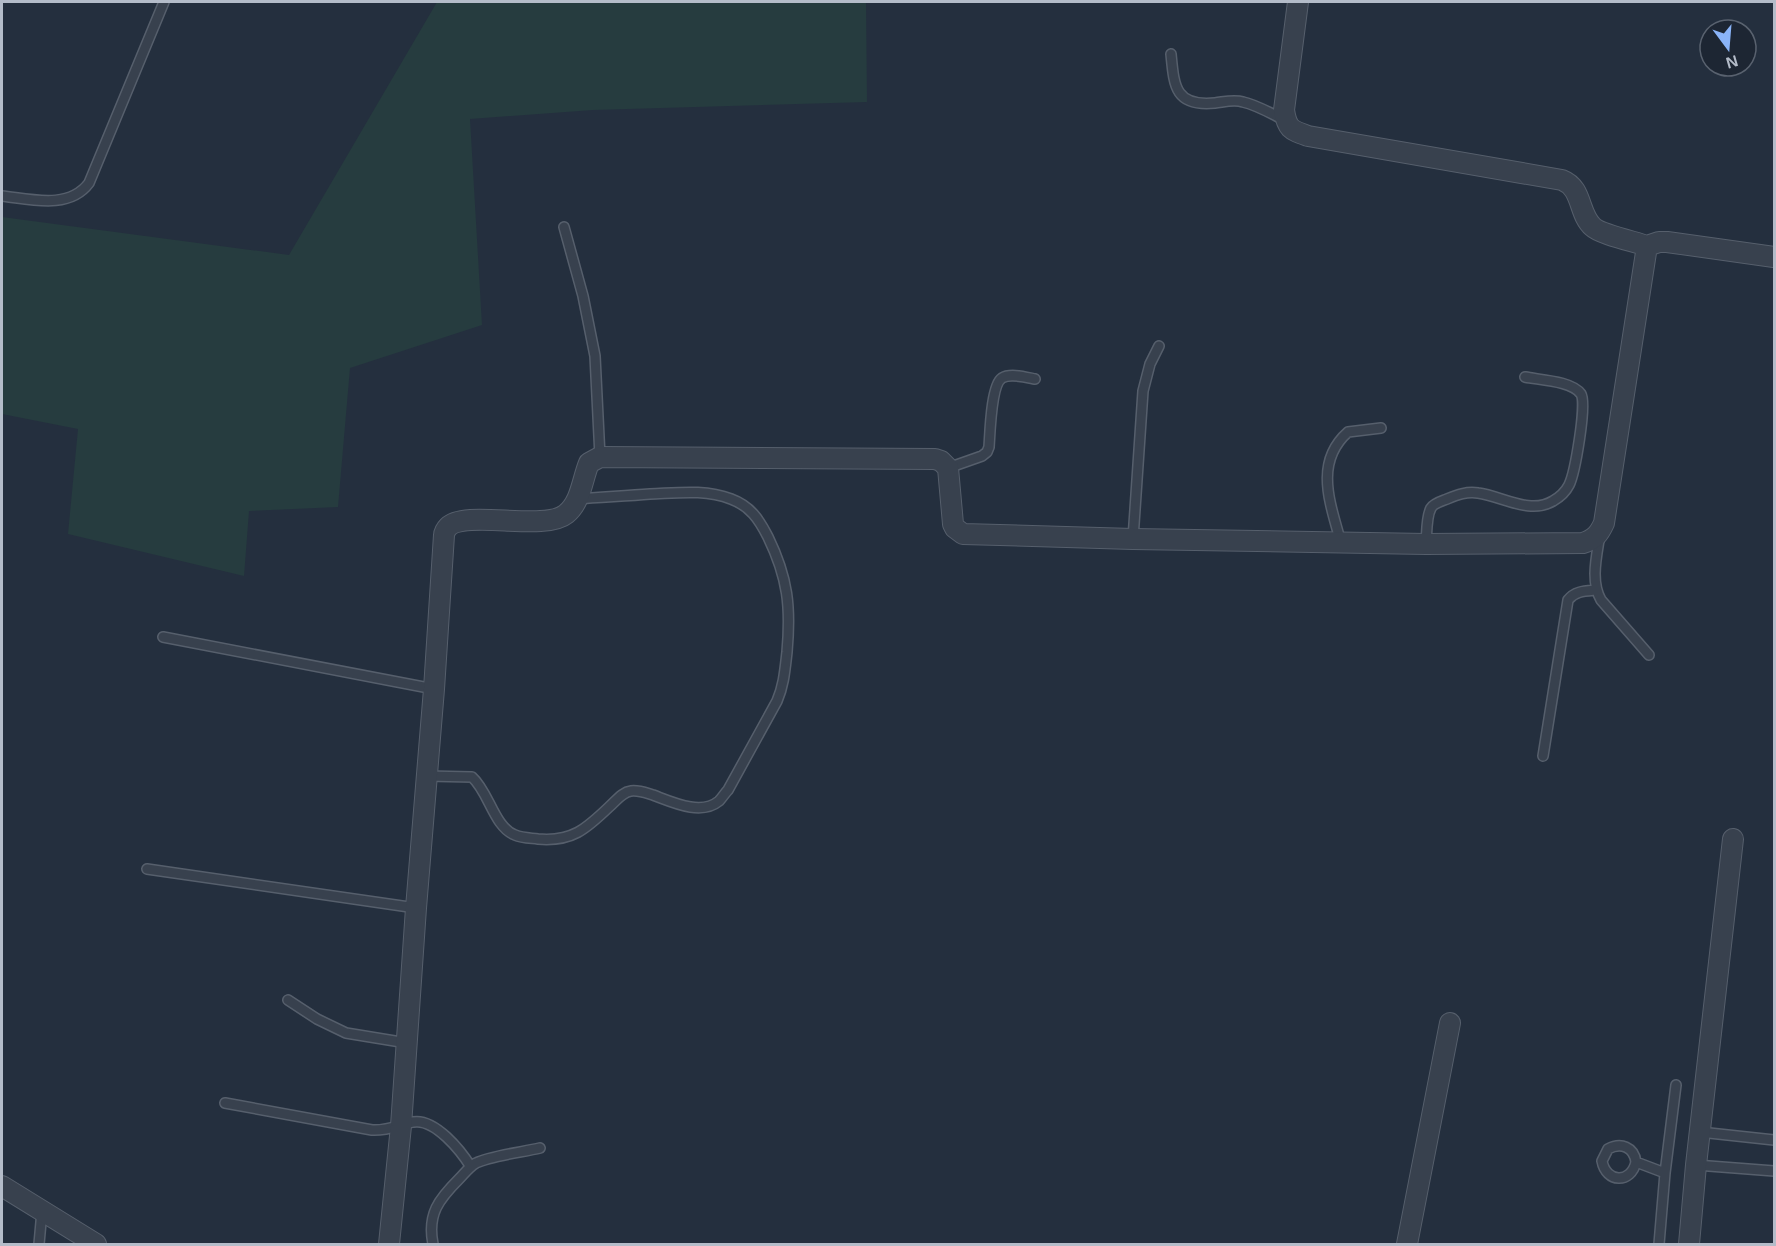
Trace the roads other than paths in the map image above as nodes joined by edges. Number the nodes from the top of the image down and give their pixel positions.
1 (164, 2) edge
2 (1298, 2) edge
3 (1171, 54) dead end
4 (1286, 120) junction
5 (2, 196) edge
6 (564, 227) dead end
7 (1647, 246) junction
8 (1774, 257) edge
9 (1159, 346) dead end
10 (1525, 377) dead end
11 (1035, 379) dead end
12 (1381, 428) dead end
13 (600, 457) junction
14 (948, 468) junction
15 (577, 499) junction
16 (1600, 532) junction
17 (1133, 539) junction
18 (1341, 543) junction
19 (1426, 544) junction
20 (1596, 590) junction
21 (163, 637) dead end
22 (1649, 655) dead end
23 (434, 689) junction
24 (1543, 756) dead end
25 (427, 776) junction
26 (1733, 839) dead end
27 (147, 869) dead end
28 (416, 908) junction
29 (288, 1000) dead end
30 (1450, 1023) dead end
31 (407, 1043) junction
32 (1677, 1085) dead end
33 (225, 1103) dead end
34 (401, 1126) junction
35 (1700, 1132) junction
36 (1774, 1140) edge
37 (540, 1148) dead end
38 (1636, 1162) dead end
39 (1696, 1165) junction
40 (471, 1167) junction
41 (1774, 1171) edge
42 (1665, 1173) junction
43 (2, 1186) edge
44 (42, 1211) junction
45 (39, 1245) edge
46 (96, 1245) edge
47 (389, 1245) edge
48 (433, 1245) edge
49 (1407, 1245) edge
50 (1659, 1245) edge
51 (1689, 1245) edge

1 - 5 lane
2 - 4 street
3 - 4 lane
4 - 7 street
6 - 13 lane
7 - 8 street
7 - 16 street
9 - 17 lane
10 - 19 lane
11 - 14 lane
12 - 18 lane
13 - 14 street
13 - 15 street
14 - 17 street
15 - 23 street
15 - 25 lane
16 - 19 street
16 - 20 lane
17 - 18 street
18 - 19 street
20 - 22 lane
20 - 24 lane
21 - 23 lane
23 - 25 street
25 - 28 street
26 - 35 street
27 - 28 lane
28 - 31 street
29 - 31 lane
30 - 49 street
31 - 34 street
32 - 42 lane
33 - 34 lane
34 - 40 lane
34 - 47 street
35 - 36 lane
35 - 39 street
37 - 40 lane
38 - 42 lane
39 - 41 lane
39 - 51 street
40 - 48 lane
42 - 50 lane
43 - 44 street
44 - 45 lane
44 - 46 street

